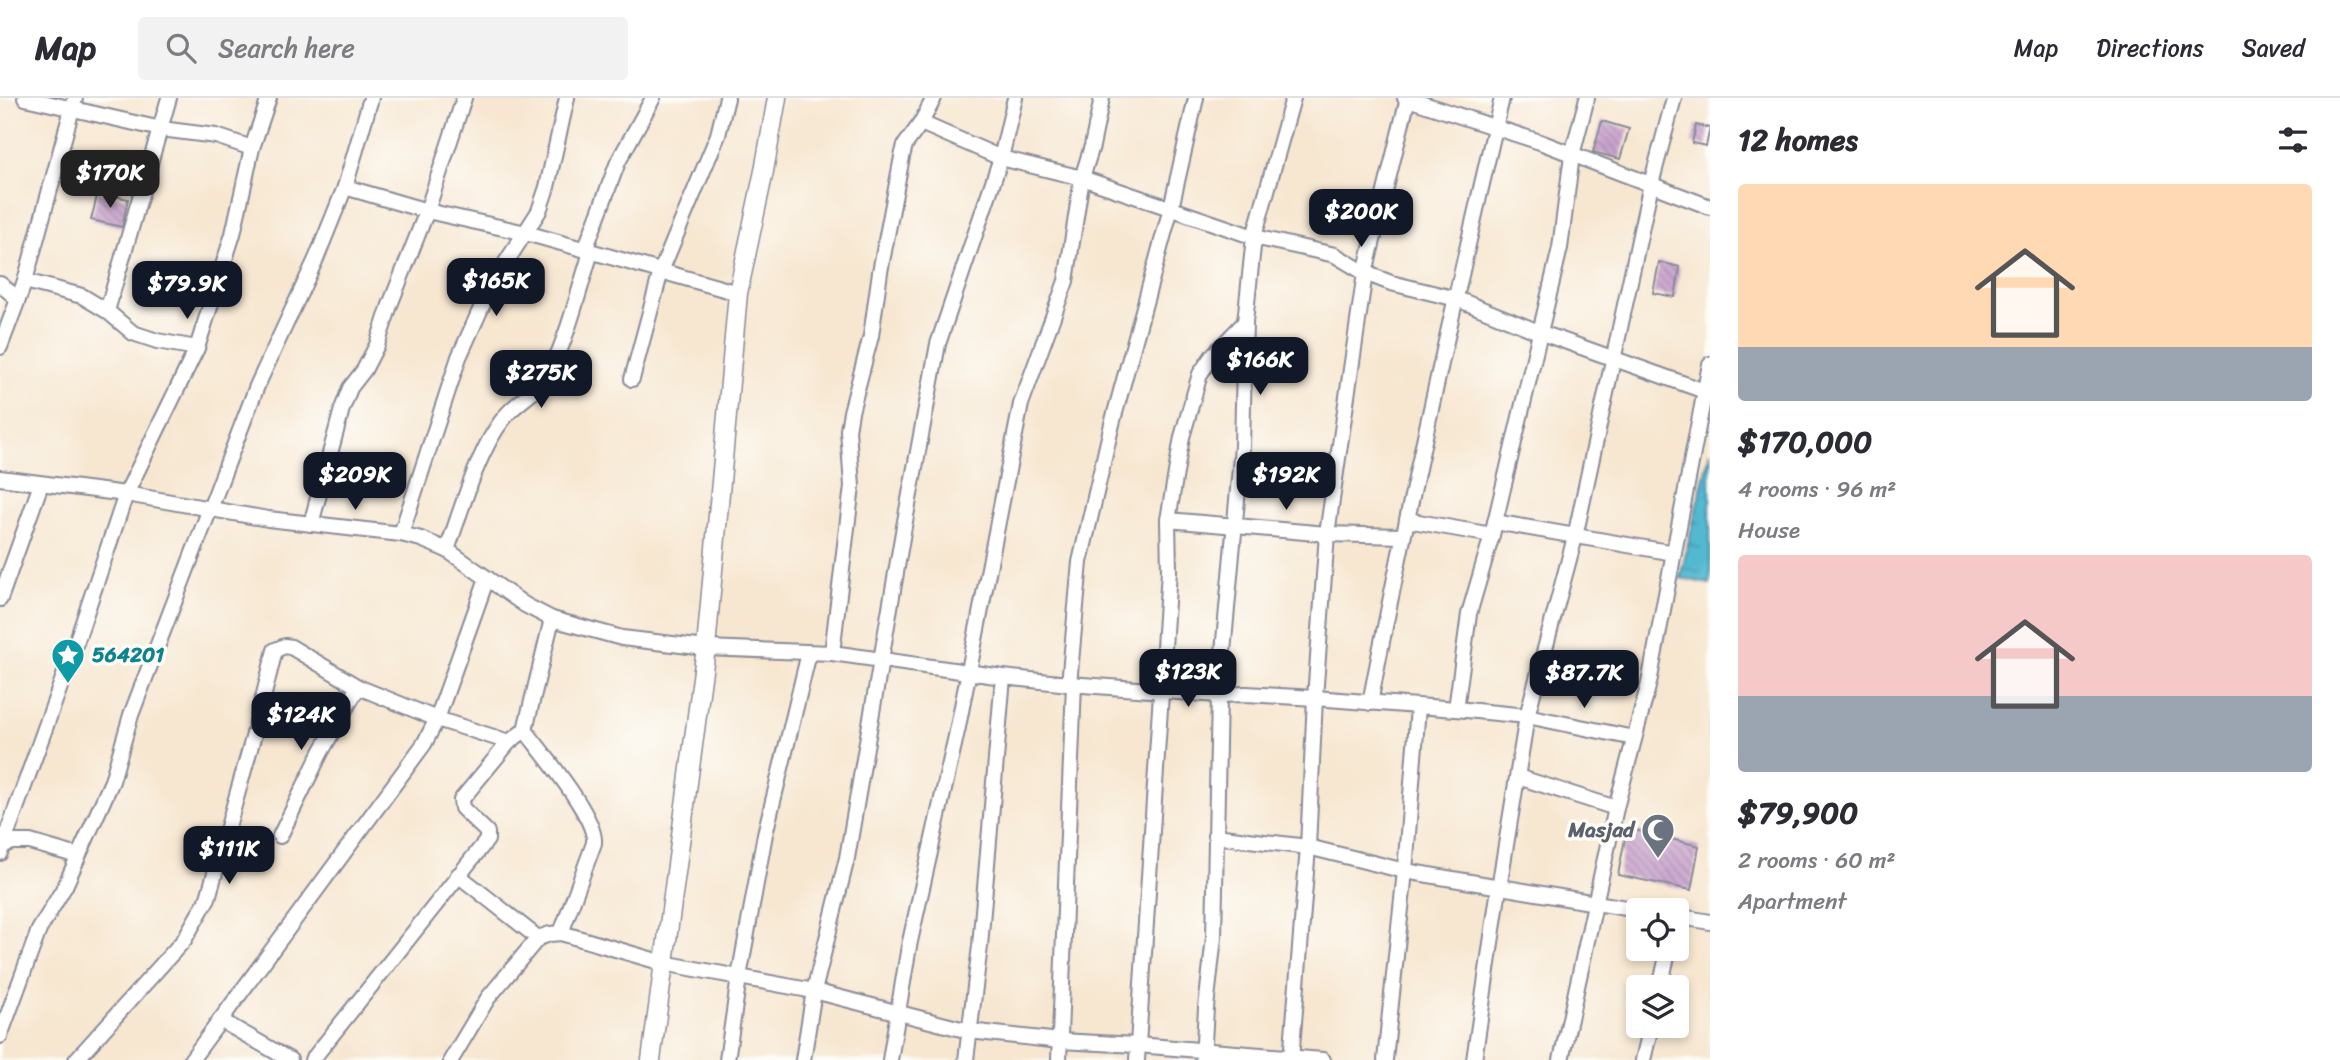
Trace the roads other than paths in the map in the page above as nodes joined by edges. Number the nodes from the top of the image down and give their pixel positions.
1 (25, 98) edge
2 (169, 98) edge
3 (269, 98) edge
4 (371, 98) edge
5 (464, 98) edge
6 (567, 98) edge
7 (653, 98) edge
8 (727, 98) edge
9 (777, 98) edge
10 (934, 98) edge
11 (1015, 98) edge
12 (1102, 98) edge
13 (1196, 98) edge
14 (1293, 98) edge
15 (1407, 98) edge
16 (1502, 98) edge
17 (1587, 98) edge
18 (1674, 98) edge
19 (74, 103) edge
20 (922, 124) junction
21 (1496, 127) junction
22 (161, 129) junction
23 (252, 148) junction
24 (1572, 155) junction
25 (1001, 158) junction
26 (1082, 178) junction
27 (1651, 184) junction
28 (345, 187) junction
29 (1710, 207) edge
30 (1171, 208) junction
31 (427, 211) junction
32 (526, 233) junction
33 (1255, 237) junction
34 (588, 251) junction
35 (661, 271) junction
36 (1366, 273) junction
37 (25, 281) junction
38 (0, 284) edge
39 (738, 293) junction
40 (18, 299) junction
41 (1457, 299) junction
42 (107, 311) junction
43 (1245, 322) junction
44 (1539, 331) junction
45 (0, 346) edge
46 (197, 348) junction
47 (1615, 358) junction
48 (1710, 365) edge
49 (632, 379) dead end
50 (1707, 392) edge
51 (0, 478) edge
52 (41, 484) junction
53 (126, 494) junction
54 (210, 510) junction
55 (1168, 520) junction
56 (1407, 520) junction
57 (311, 524) junction
58 (1234, 524) junction
59 (1493, 529) junction
60 (401, 534) junction
61 (1326, 534) junction
62 (1402, 536) junction
63 (1575, 537) junction
64 (447, 550) junction
65 (1674, 553) junction
66 (487, 578) junction
67 (0, 599) edge
68 (552, 619) junction
69 (706, 648) junction
70 (809, 653) junction
71 (832, 653) junction
72 (881, 660) junction
73 (969, 671) junction
74 (1003, 677) junction
75 (1072, 684) junction
76 (358, 687) junction
77 (1161, 689) junction
78 (1219, 695) junction
79 (1315, 698) junction
80 (1370, 703) junction
81 (1418, 707) junction
82 (1456, 709) junction
83 (1527, 716) junction
84 (437, 719) junction
85 (525, 730) junction
86 (1634, 738) junction
87 (509, 741) junction
88 (1518, 777) junction
89 (1616, 808) junction
90 (280, 836) dead end
91 (1215, 836) junction
92 (1308, 847) junction
93 (1, 848) edge
94 (78, 856) junction
95 (1405, 871) junction
96 (458, 875) junction
97 (1499, 888) junction
98 (1594, 904) junction
99 (1626, 908) edge
100 (1689, 918) edge
101 (1710, 922) edge
102 (561, 933) junction
103 (538, 938) junction
104 (663, 963) junction
105 (739, 977) junction
106 (814, 991) junction
107 (897, 1013) junction
108 (220, 1020) junction
109 (969, 1031) junction
110 (0, 1036) edge
111 (1648, 1038) edge
112 (1060, 1041) junction
113 (1137, 1045) junction
114 (1203, 1055) edge
115 (1291, 1059) edge
116 (76, 1060) edge
117 (191, 1060) edge
118 (290, 1060) edge
119 (312, 1060) edge
120 (451, 1060) edge
121 (651, 1060) edge
122 (727, 1060) edge
123 (803, 1060) edge
124 (890, 1060) edge
125 (966, 1060) edge
126 (1059, 1060) edge
127 (1136, 1060) edge
128 (1324, 1060) edge
129 (1385, 1060) edge
130 (1474, 1060) edge
131 (1561, 1060) edge
132 (1643, 1060) edge

1 - 19 street
2 - 22 street
3 - 23 street
4 - 28 street
5 - 31 street
6 - 32 street
7 - 34 street
8 - 35 street
9 - 39 street
10 - 20 street
11 - 25 street
12 - 26 street
13 - 30 street
14 - 33 street
15 - 21 street
15 - 36 street
16 - 21 street
17 - 24 street
18 - 27 street
19 - 22 street
19 - 37 street
20 - 25 street
20 - 71 street
21 - 24 street
21 - 41 street
22 - 23 street
22 - 42 street
23 - 46 street
24 - 27 street
24 - 44 street
25 - 26 street
25 - 72 street
26 - 30 street
26 - 73 street
27 - 29 street
27 - 47 street
28 - 31 street
28 - 54 street
30 - 33 street
30 - 75 street
31 - 32 street
31 - 57 street
32 - 34 street
32 - 60 street
33 - 36 street
33 - 43 street
34 - 35 street
34 - 64 street
35 - 39 street
35 - 49 street
36 - 41 street
36 - 61 street
37 - 40 street
37 - 42 street
38 - 40 street
39 - 69 street
40 - 45 street
41 - 44 street
41 - 56 street
42 - 46 street
43 - 55 street
43 - 58 street
44 - 47 street
44 - 59 street
46 - 53 street
47 - 50 street
47 - 63 street
48 - 50 street
50 - 65 street
51 - 52 street
52 - 53 street
52 - 67 street
53 - 54 street
53 - 93 street
54 - 57 street
54 - 94 street
55 - 58 street
55 - 77 street
56 - 59 street
56 - 62 street
57 - 60 street
58 - 61 street
58 - 78 street
59 - 63 street
59 - 82 street
60 - 64 street
61 - 62 street
61 - 79 street
62 - 80 street
63 - 65 street
63 - 83 street
64 - 66 street
65 - 86 street
66 - 68 street
66 - 84 street
68 - 69 street
68 - 85 street
69 - 70 street
69 - 104 street
70 - 71 street
70 - 105 street
71 - 72 street
72 - 73 street
72 - 106 street
73 - 74 street
73 - 107 street
74 - 75 street
74 - 109 street
75 - 77 street
75 - 112 street
76 - 84 street
76 - 90 street
76 - 116 street
77 - 78 street
77 - 113 street
78 - 79 street
78 - 91 street
79 - 80 street
79 - 92 street
80 - 81 street
81 - 82 street
81 - 95 street
82 - 83 street
83 - 86 street
83 - 88 street
84 - 87 street
84 - 108 street
85 - 87 street
85 - 102 street
86 - 89 street
87 - 96 street
88 - 89 street
88 - 97 street
89 - 98 street
91 - 92 street
91 - 114 street
92 - 95 street
92 - 115 street
93 - 94 street
94 - 110 street
95 - 97 street
95 - 129 street
96 - 103 street
96 - 119 street
97 - 98 street
97 - 130 street
98 - 99 street
98 - 131 street
100 - 101 street
102 - 103 street
102 - 104 street
103 - 120 street
104 - 105 street
104 - 121 street
105 - 106 street
105 - 122 street
106 - 107 street
106 - 123 street
107 - 109 street
107 - 124 street
108 - 117 street
108 - 118 street
109 - 112 street
109 - 125 street
111 - 132 street
112 - 113 street
112 - 126 street
113 - 114 street
113 - 127 street
114 - 115 street
115 - 128 street

